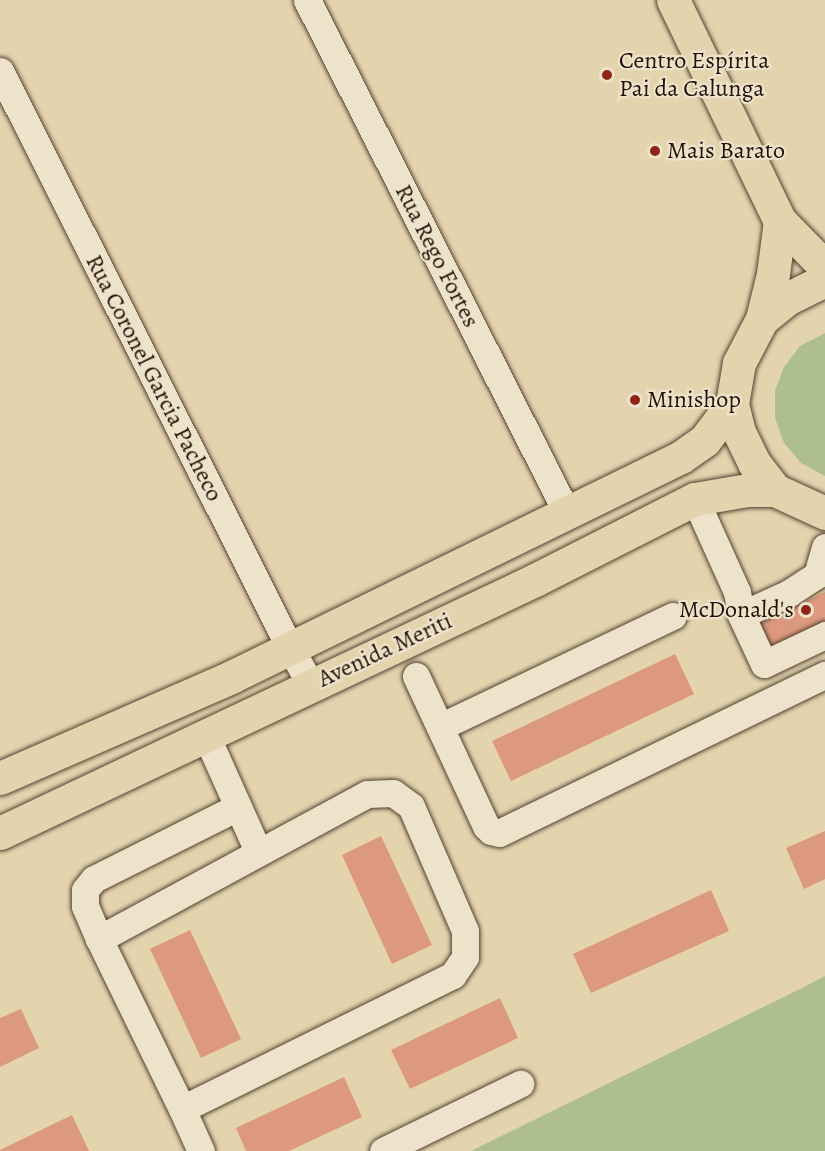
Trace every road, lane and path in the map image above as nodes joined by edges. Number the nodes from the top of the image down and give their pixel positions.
1 (307, 0) edge
2 (673, 0) edge
3 (0, 70) edge
4 (780, 221) junction
5 (825, 267) edge
6 (825, 280) edge
7 (762, 319) junction
8 (732, 404) junction
9 (775, 489) junction
10 (695, 499) junction
11 (567, 513) junction
12 (825, 513) edge
13 (825, 547) edge
14 (741, 615) junction
15 (673, 616) dead end
16 (825, 635) edge
17 (290, 648) junction
18 (825, 675) edge
19 (416, 676) dead end
20 (310, 685) junction
21 (440, 727) junction
22 (206, 735) junction
23 (0, 778) edge
24 (238, 807) junction
25 (3, 824) edge
26 (258, 851) junction
27 (99, 939) junction
28 (520, 1084) dead end
29 (182, 1109) junction
30 (201, 1151) edge
31 (383, 1151) edge

1 - 11 street, Rua Rego Fortes
2 - 4 main road
3 - 17 street, Rua Coronel Garcia Pacheco
4 - 5 main road
4 - 7 main road
6 - 7 main road
7 - 8 main road
8 - 9 main road
8 - 11 main road, Avenida Meriti
9 - 10 main road, Avenida Meriti
9 - 12 main road
10 - 14 street
10 - 20 main road, Avenida Meriti
11 - 17 main road, Avenida Meriti
13 - 14 street
14 - 16 street
15 - 21 street
17 - 20 street, Rua Coronel Garcia Pacheco
17 - 23 main road, Avenida Meriti
18 - 21 street
19 - 21 street
20 - 22 main road, Avenida Meriti
22 - 24 street
22 - 25 main road, Avenida Meriti
24 - 26 street
24 - 27 street
26 - 27 street
26 - 29 street
27 - 29 street
28 - 31 street
29 - 30 street

